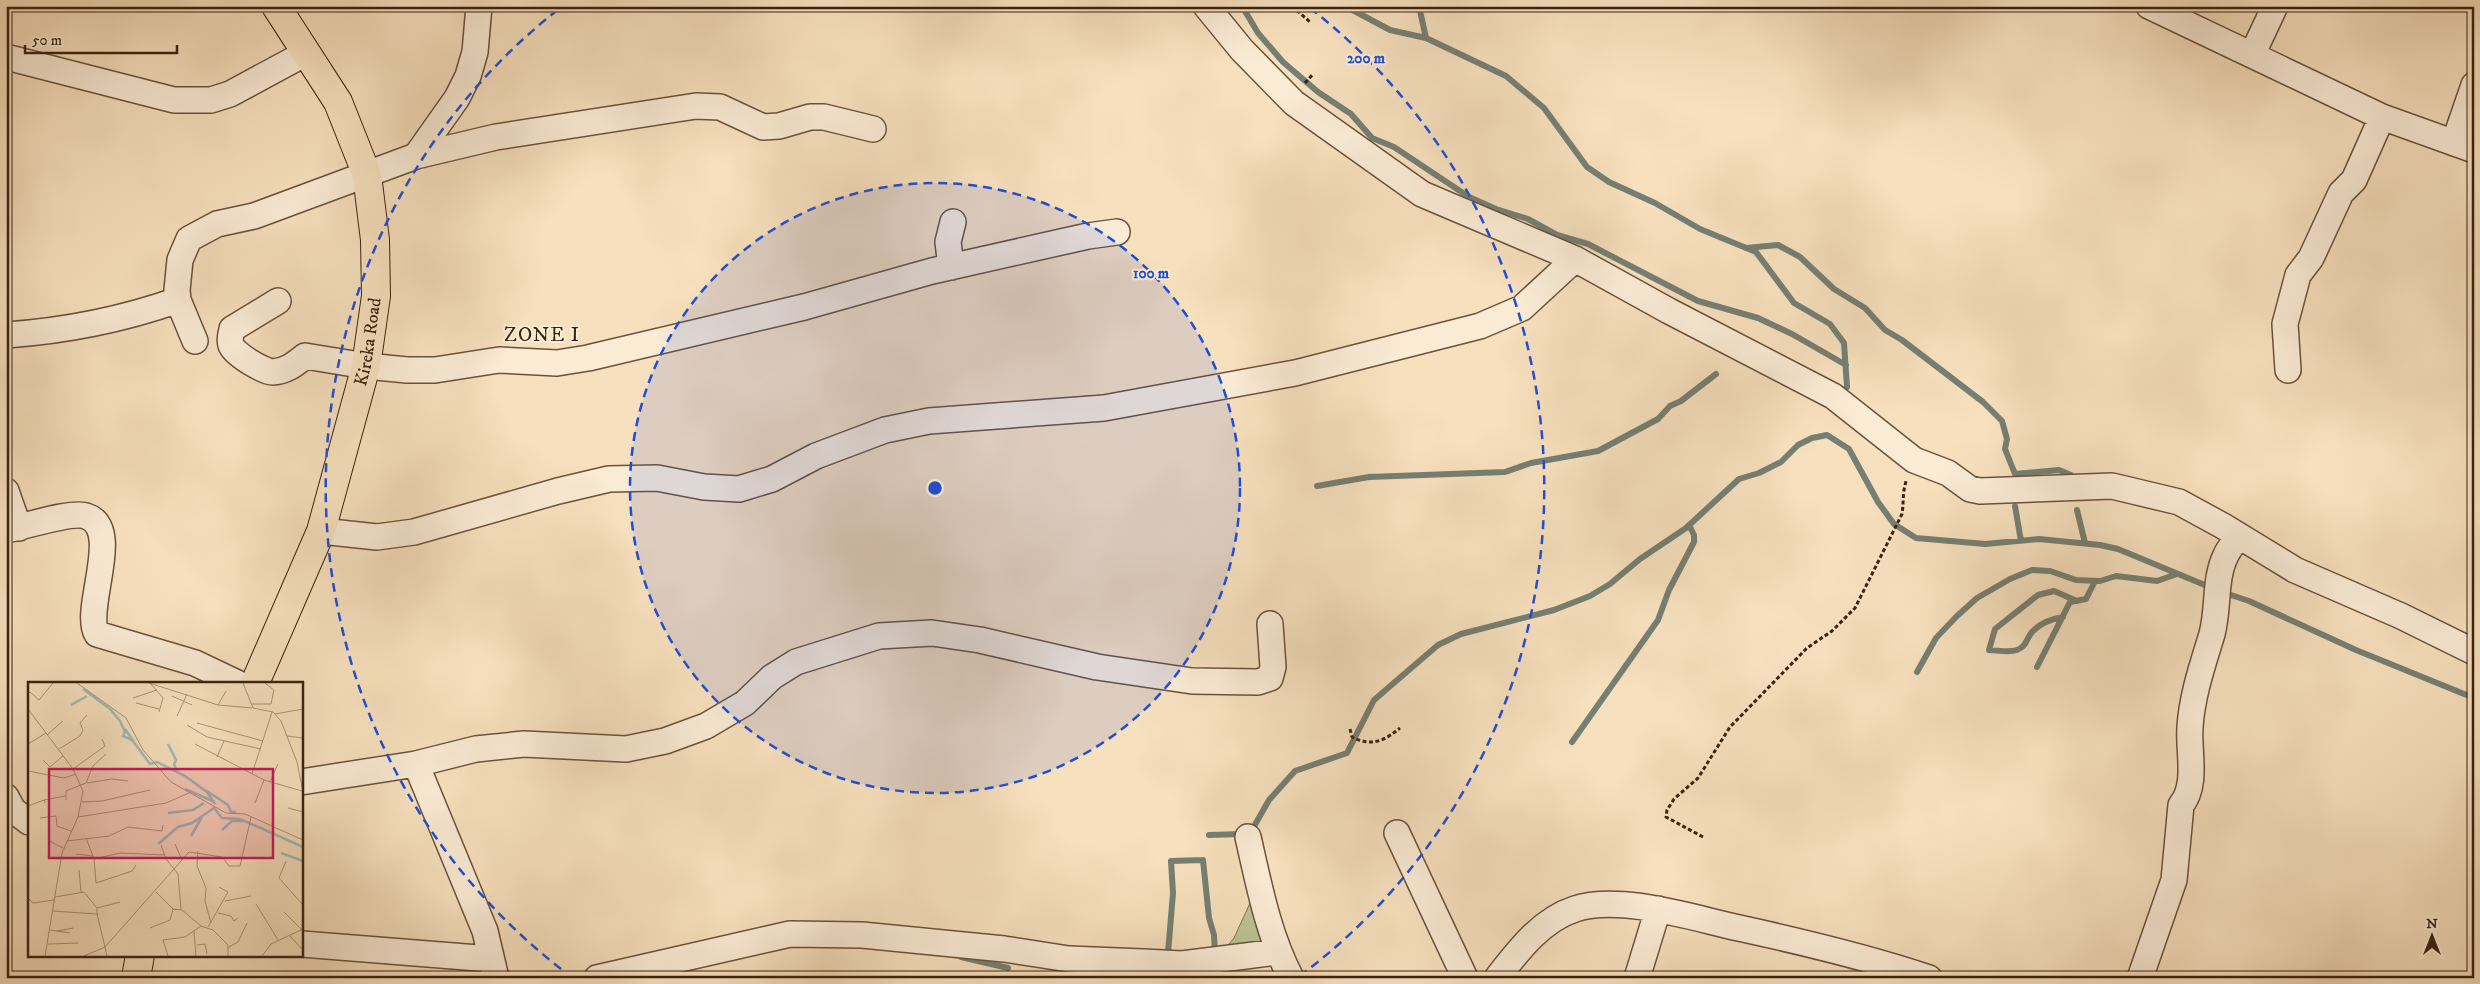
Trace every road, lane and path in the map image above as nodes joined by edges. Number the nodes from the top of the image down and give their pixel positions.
1 (276, 6) edge
2 (479, 6) edge
3 (1206, 6) edge
4 (1292, 6) edge
5 (2149, 6) edge
6 (2275, 6) edge
7 (1310, 22) dead end
8 (306, 53) junction
9 (2252, 55) junction
10 (6, 57) edge
11 (1313, 74) dead end
12 (1309, 79) dead end
13 (2474, 85) edge
14 (2382, 117) junction
15 (873, 129) dead end
16 (2464, 147) edge
17 (416, 156) junction
18 (367, 175) junction
19 (953, 222) dead end
20 (1117, 232) dead end
21 (1575, 258) junction
22 (951, 267) junction
23 (178, 300) junction
24 (278, 301) dead end
25 (6, 335) edge
26 (195, 341) dead end
27 (366, 366) junction
28 (2288, 370) dead end
29 (1917, 461) junction
30 (6, 491) edge
31 (12, 529) edge
32 (321, 531) junction
33 (2239, 536) junction
34 (1270, 624) dead end
35 (2474, 652) edge
36 (235, 682) edge
37 (255, 682) edge
38 (1400, 728) dead end
39 (1350, 729) dead end
40 (416, 764) junction
41 (302, 782) edge
42 (6, 797) edge
43 (28, 821) edge
44 (1398, 833) dead end
45 (1703, 836) dead end
46 (1248, 837) dead end
47 (1658, 909) junction
48 (302, 944) edge
49 (1278, 952) junction
50 (140, 956) edge
51 (493, 968) edge
52 (136, 978) edge
53 (597, 978) edge
54 (1290, 978) edge
55 (1465, 978) edge
56 (1496, 978) edge
57 (1637, 978) edge
58 (1929, 978) edge
59 (2140, 978) edge

1 - 8 main road, Kireka Road
2 - 17 street
3 - 21 street
4 - 7 path
5 - 9 street
6 - 9 street
8 - 10 street
8 - 18 main road, Kireka Road
9 - 14 street
11 - 12 path
13 - 16 street
14 - 16 street
14 - 28 street
15 - 17 street
17 - 18 street
18 - 23 street
18 - 27 main road, Kireka Road
19 - 22 street
20 - 22 street
21 - 29 street
21 - 32 street
22 - 27 street
23 - 25 street
23 - 26 street
24 - 27 street
27 - 32 main road, Kireka Road
29 - 33 street
29 - 45 path
30 - 31 street
31 - 36 street
32 - 37 main road, Kireka Road
33 - 35 street
33 - 59 street
34 - 40 street
38 - 39 path
40 - 41 street
40 - 51 street
42 - 43 street
44 - 55 street
46 - 49 street
47 - 56 street
47 - 57 street
47 - 58 street
48 - 51 street
49 - 53 street
49 - 54 street
50 - 52 main road

